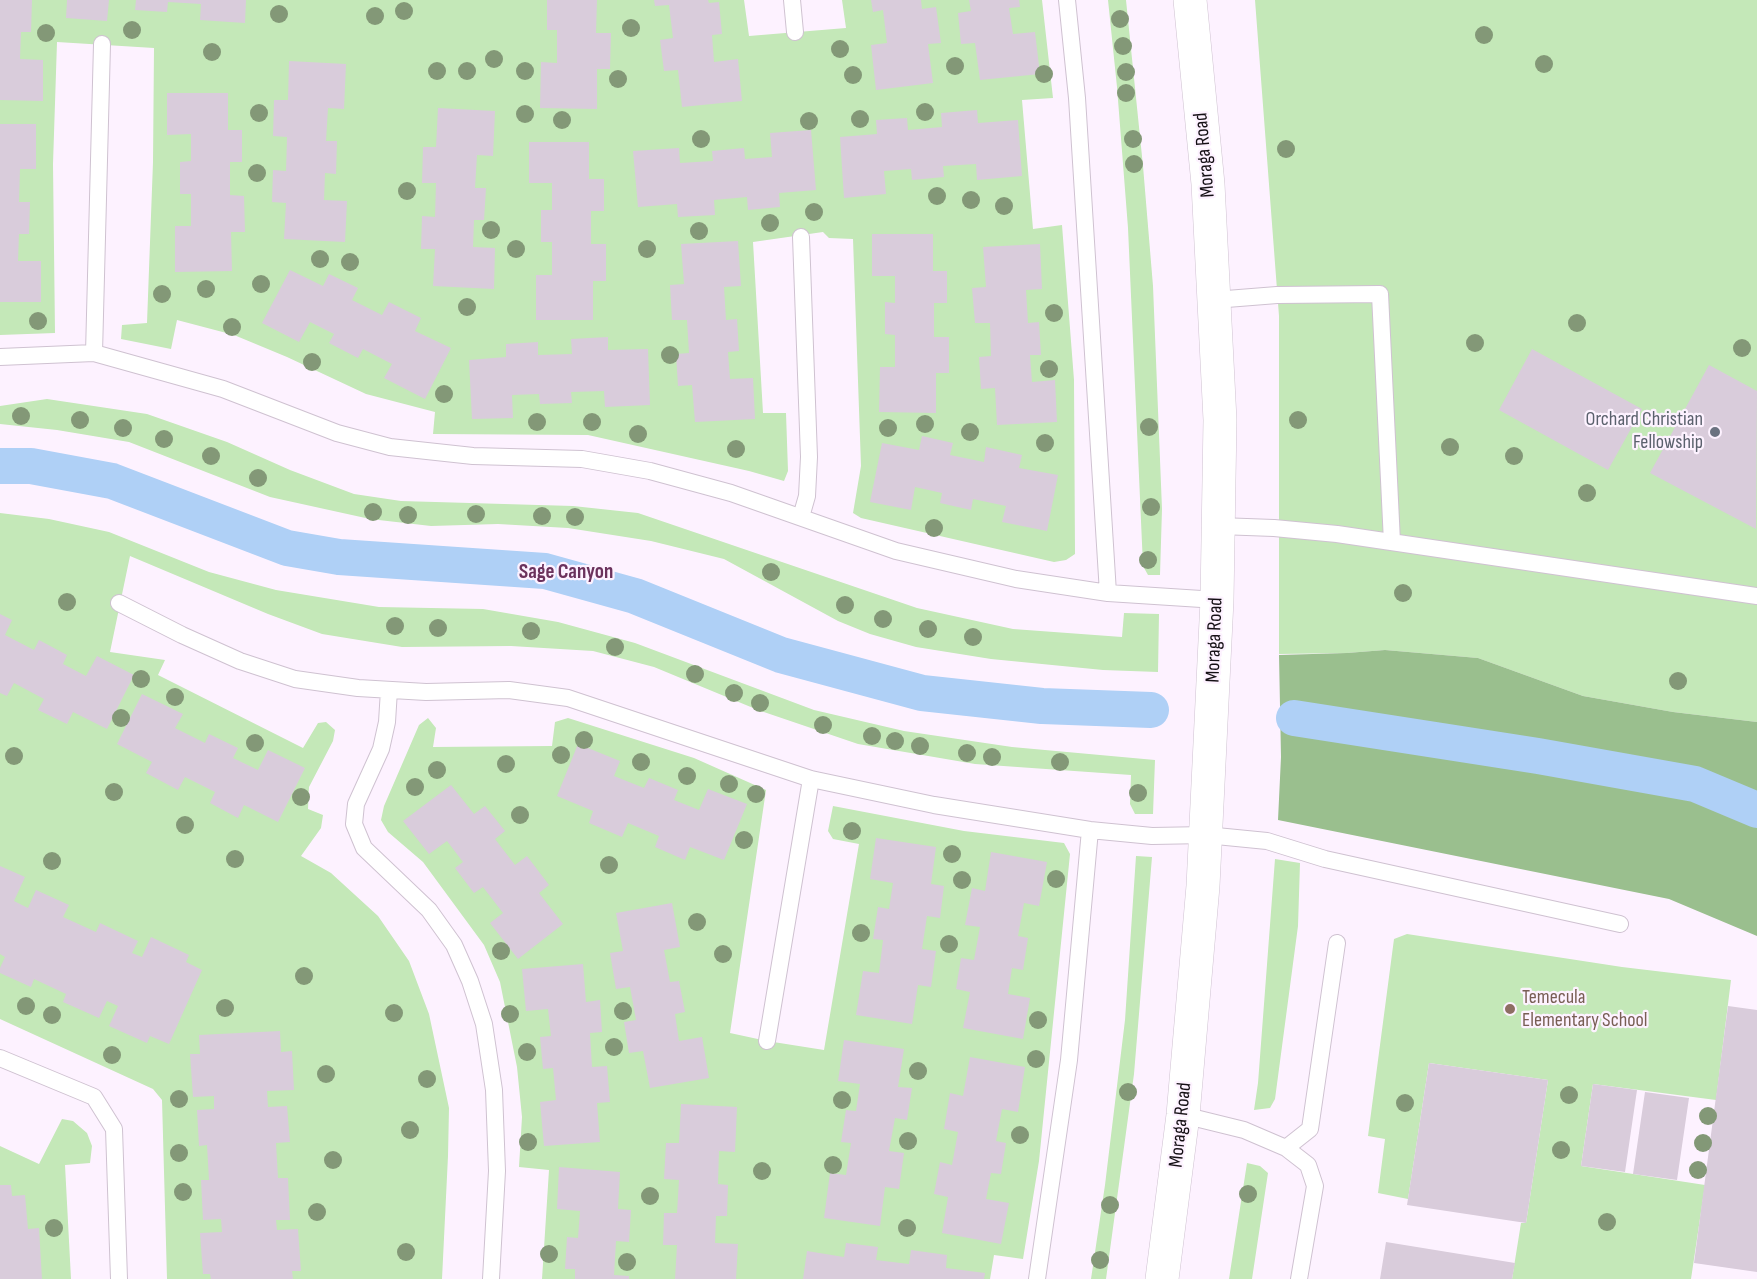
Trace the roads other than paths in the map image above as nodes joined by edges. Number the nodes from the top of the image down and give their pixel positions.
1 (792, 0) edge
2 (1067, 0) edge
3 (1190, 0) edge
4 (795, 32) dead end
5 (102, 44) dead end
6 (801, 237) dead end
7 (1214, 300) junction
8 (94, 353) junction
9 (0, 357) edge
10 (801, 517) junction
11 (1219, 526) junction
12 (1392, 542) junction
13 (1108, 593) junction
14 (1757, 596) edge
15 (1217, 600) junction
16 (119, 603) dead end
17 (389, 690) junction
18 (811, 779) junction
19 (1090, 830) junction
20 (1206, 835) junction
21 (1620, 924) dead end
22 (1337, 943) dead end
23 (767, 1041) dead end
24 (0, 1058) edge
25 (1183, 1114) junction
26 (1286, 1148) junction
27 (119, 1279) edge
28 (491, 1279) edge
29 (1037, 1279) edge
30 (1162, 1279) edge
31 (1299, 1279) edge

1 - 4 lane
2 - 13 lane
3 - 7 street, Moraga Road
5 - 8 lane
6 - 10 lane
7 - 11 street, Moraga Road
7 - 12 lane
8 - 9 lane
8 - 10 lane
10 - 13 lane
11 - 12 lane
11 - 15 street, Moraga Road
12 - 14 lane
13 - 15 lane
15 - 20 street, Moraga Road
16 - 17 lane
17 - 18 lane
17 - 28 lane
18 - 19 lane
18 - 23 lane
19 - 20 lane
19 - 29 lane
20 - 21 lane
20 - 25 street, Moraga Road
22 - 26 lane
24 - 27 lane
25 - 26 lane
25 - 30 street, Moraga Road
26 - 31 lane

